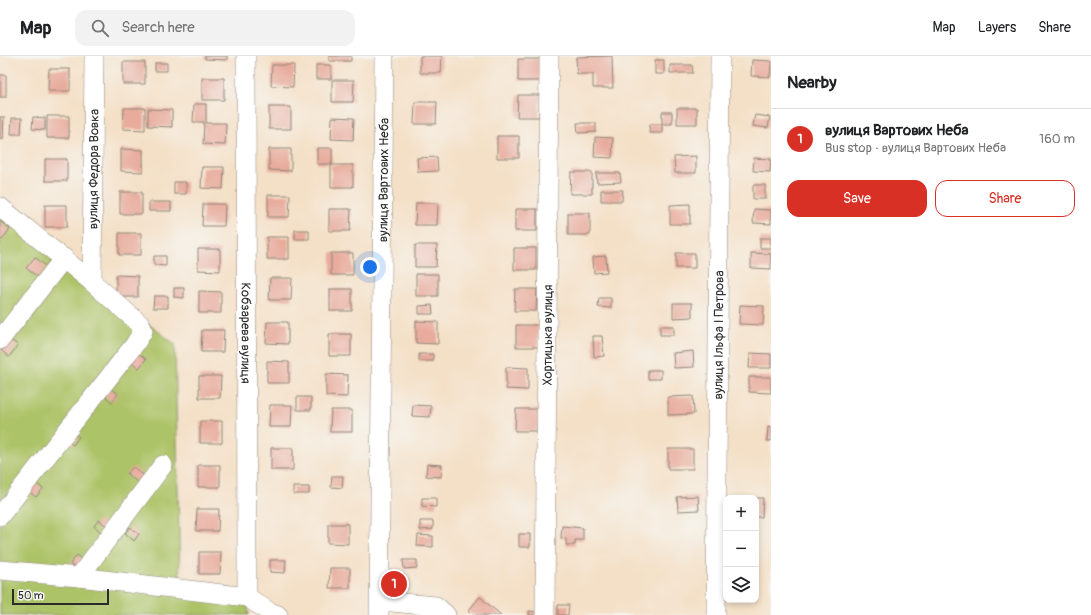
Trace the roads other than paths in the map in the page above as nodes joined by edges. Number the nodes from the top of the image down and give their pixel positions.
1 (94, 56) edge
2 (246, 56) edge
3 (384, 56) edge
4 (550, 56) edge
5 (720, 56) edge
6 (0, 208) edge
7 (64, 258) junction
8 (92, 282) junction
9 (0, 340) edge
10 (163, 466) dead end
11 (0, 516) edge
12 (0, 570) edge
13 (79, 576) junction
14 (252, 601) junction
15 (377, 611) edge
16 (278, 615) edge
17 (446, 615) edge
18 (545, 615) edge
19 (716, 615) edge

1 - 8 street, вулиця Федора Вовка
2 - 14 street, Кобзарева вулиця
3 - 15 street, вулиця Вартових Неба
4 - 18 street, Хортицька вулиця
5 - 19 street, вулиця Ільфа І Петрова
6 - 7 street
7 - 8 street
7 - 9 street
8 - 11 street
10 - 13 street
12 - 13 street
13 - 14 street
14 - 16 street
15 - 17 street

